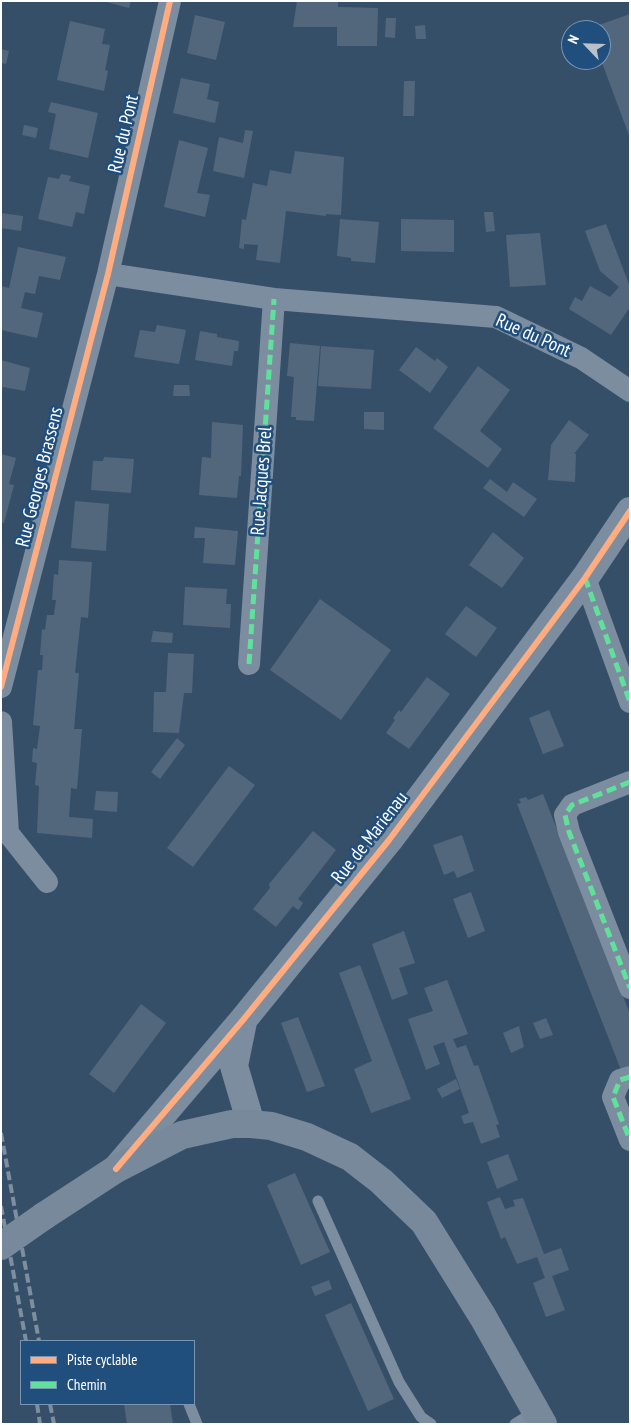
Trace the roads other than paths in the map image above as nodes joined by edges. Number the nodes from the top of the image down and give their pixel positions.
1 (170, 1) edge
2 (108, 274) junction
3 (274, 299) junction
4 (630, 391) edge
5 (630, 511) edge
6 (585, 578) junction
7 (250, 664) dead end
8 (1, 687) edge
9 (630, 702) edge
10 (1, 722) edge
11 (630, 782) edge
12 (47, 882) dead end
13 (630, 988) edge
14 (243, 1020) junction
15 (630, 1077) edge
16 (251, 1124) junction
17 (630, 1140) edge
18 (116, 1169) junction
19 (318, 1201) dead end
20 (1, 1246) edge
21 (189, 1405) edge
22 (531, 1420) edge
23 (197, 1424) edge
24 (431, 1424) edge

1 - 2 street, Rue du Pont
2 - 3 street, Rue du Pont
2 - 8 street, Rue Georges Brassens
3 - 4 street, Rue du Pont
3 - 7 street, Rue Jacques Brel
5 - 6 street, Rue de Marienau
6 - 9 street
6 - 14 street, Rue de Marienau
10 - 12 street
11 - 13 street
14 - 16 street
14 - 18 street, Rue de Marienau
15 - 17 street
16 - 18 main road
16 - 22 main road
18 - 20 main road, bridge
19 - 24 lane
21 - 23 lane

